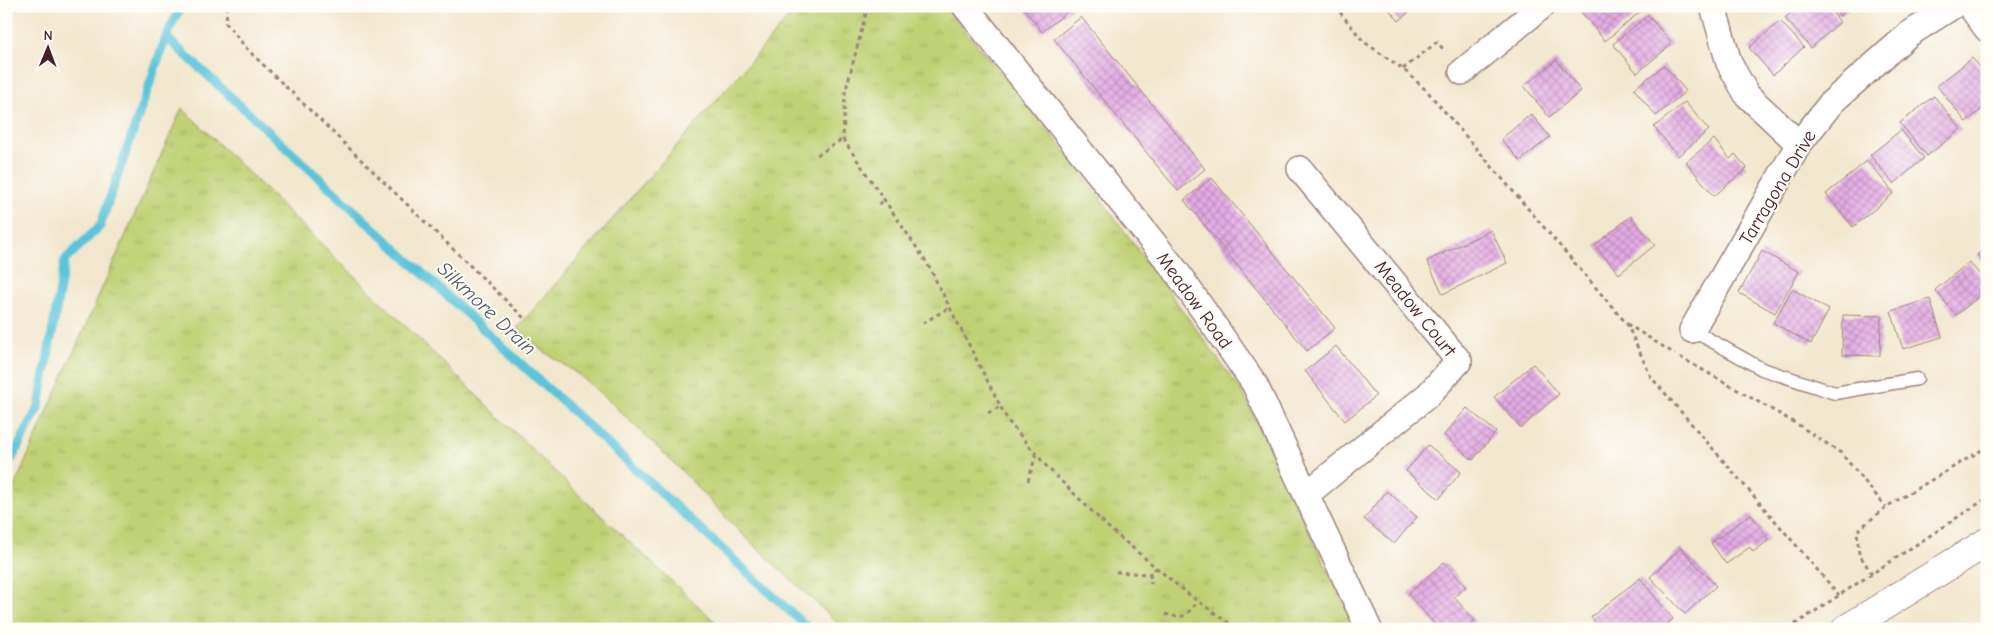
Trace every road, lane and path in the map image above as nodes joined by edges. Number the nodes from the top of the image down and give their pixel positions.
1 (227, 6) edge
2 (868, 6) edge
3 (964, 6) edge
4 (1335, 6) edge
5 (1542, 6) edge
6 (1713, 6) edge
7 (1953, 6) edge
8 (1970, 6) edge
9 (1987, 29) edge
10 (1403, 69) junction
11 (1462, 72) joint
12 (843, 139) junction
13 (1799, 144) junction
14 (818, 155) dead end
15 (1300, 169) dead end
16 (884, 201) junction
17 (879, 204) dead end
18 (950, 307) junction
19 (525, 319) dead end
20 (923, 323) dead end
21 (1627, 324) junction
22 (1692, 330) joint
23 (1917, 379) dead end
24 (1000, 406) junction
25 (988, 413) dead end
26 (1987, 447) edge
27 (1036, 454) junction
28 (1028, 480) dead end
29 (1307, 494) junction
30 (1987, 498) edge
31 (1886, 507) junction
32 (1987, 542) edge
33 (1156, 568) junction
34 (1116, 572) dead end
35 (1150, 574) junction
36 (1151, 584) dead end
37 (1839, 595) dead end
38 (1198, 601) junction
39 (1165, 614) dead end
40 (1237, 629) edge
41 (1369, 629) edge
42 (1846, 629) edge

1 - 19 path
2 - 12 path
3 - 29 street, Meadow Road
4 - 10 path
5 - 11 street
6 - 13 street
7 - 13 street, Tarragona Drive
8 - 9 street
10 - 11 path
10 - 21 path
12 - 14 path
12 - 16 path
13 - 22 street, Tarragona Drive
15 - 29 street, Meadow Court
16 - 17 path
16 - 18 path
18 - 20 path
18 - 24 path
21 - 31 path
21 - 37 path
22 - 23 lane
24 - 25 path
24 - 27 path
26 - 31 path
27 - 28 path
27 - 33 path
29 - 41 street, Meadow Road
30 - 31 path
32 - 42 street
33 - 35 path
33 - 38 path
34 - 35 path
35 - 36 path
38 - 39 path
38 - 40 path

